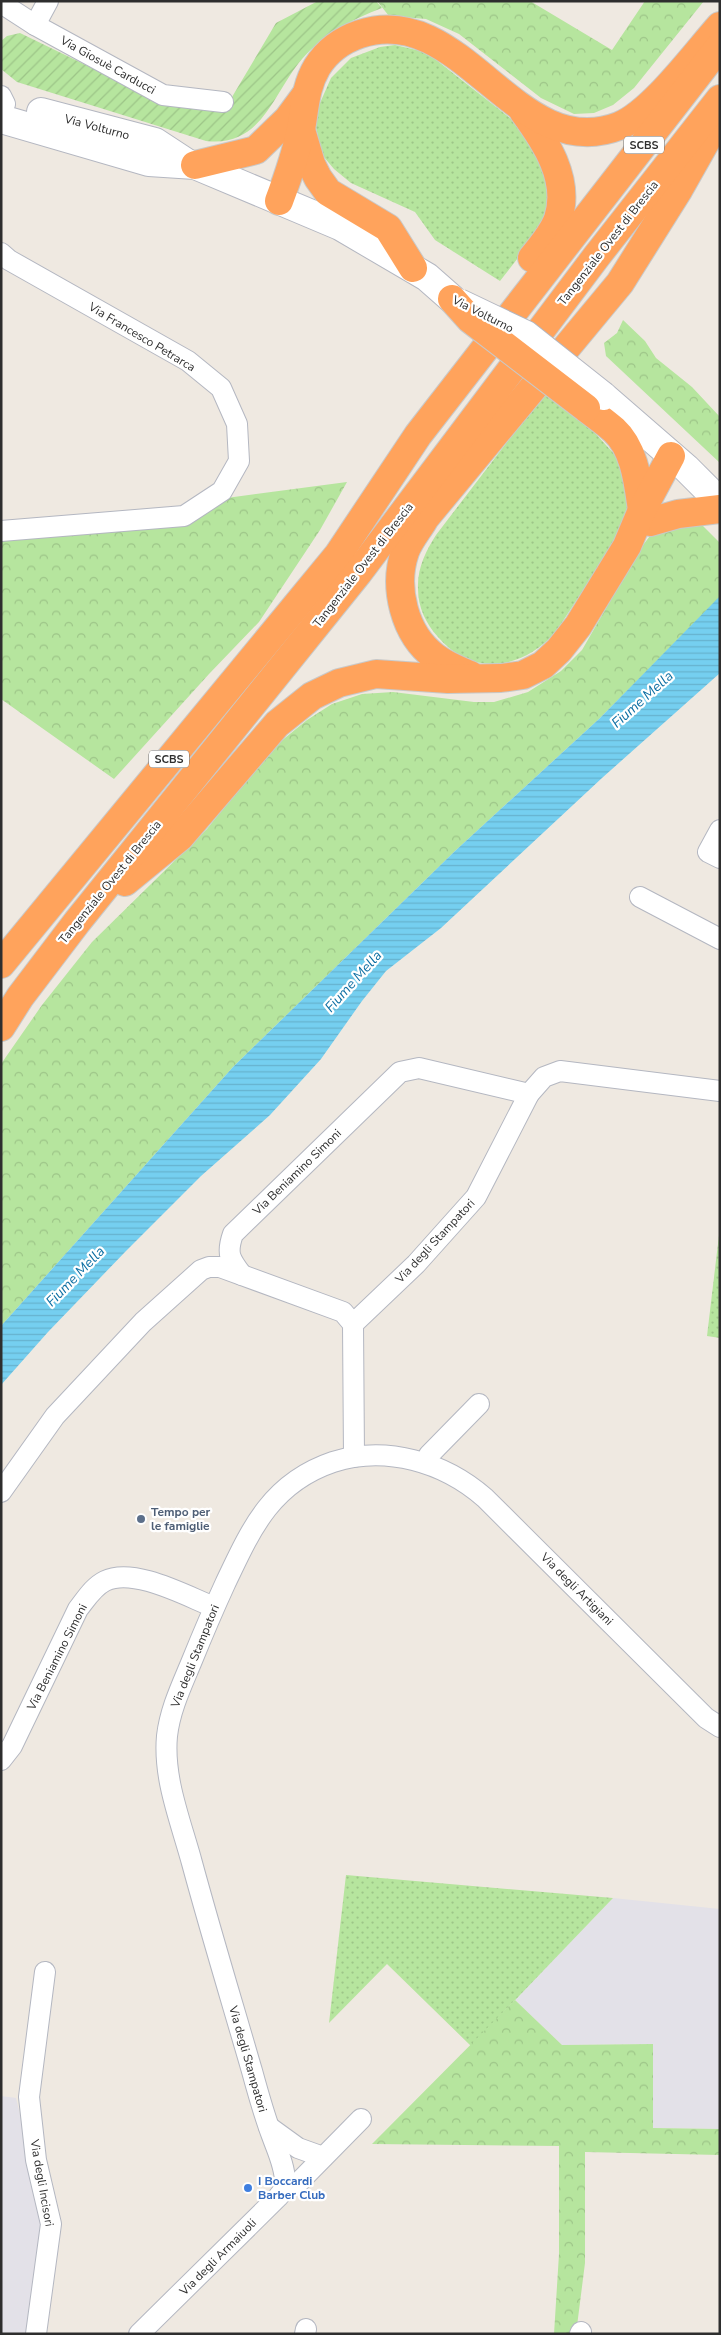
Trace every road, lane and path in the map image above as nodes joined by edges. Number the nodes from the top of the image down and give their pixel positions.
1 (48, 1) edge
2 (1, 3) edge
3 (34, 25) junction
4 (720, 26) edge
5 (720, 46) edge
6 (720, 99) edge
7 (224, 102) dead end
8 (2, 106) edge
9 (519, 106) junction
10 (720, 116) edge
11 (295, 123) junction
12 (191, 164) junction
13 (270, 197) junction
14 (1, 253) edge
15 (413, 268) junction
16 (452, 299) joint
17 (595, 402) junction
18 (678, 462) junction
19 (720, 502) edge
20 (720, 509) edge
21 (646, 516) junction
22 (1, 531) edge
23 (338, 555) junction
24 (476, 678) junction
25 (720, 830) edge
26 (720, 858) edge
27 (640, 896) dead end
28 (77, 922) junction
29 (720, 939) edge
30 (1, 964) edge
31 (1, 1027) edge
32 (720, 1091) edge
33 (529, 1094) junction
34 (242, 1275) junction
35 (353, 1324) junction
36 (479, 1404) dead end
37 (354, 1457) junction
38 (426, 1463) junction
39 (1, 1492) edge
40 (214, 1608) junction
41 (720, 1727) edge
42 (1, 1760) edge
43 (46, 1972) dead end
44 (361, 2119) dead end
45 (268, 2127) junction
46 (323, 2157) junction
47 (284, 2187) junction
48 (36, 2334) edge
49 (139, 2334) edge

1 - 3 street
2 - 3 street, Via Giosuè Carducci
3 - 7 street, Via Giosuè Carducci
4 - 9 highway
5 - 23 highway, SCBS
6 - 28 highway, Tangenziale Ovest di Brescia / SCBS
8 - 12 street, Via Volturno
9 - 11 highway
9 - 23 highway
10 - 24 highway
11 - 12 highway
11 - 13 highway
11 - 15 highway
12 - 13 street, Via Volturno
13 - 15 street, Via Volturno
14 - 22 street, Via Francesco Petrarca
15 - 16 street, Via Volturno
16 - 17 highway, bridge
17 - 18 street
17 - 21 highway
18 - 19 street
18 - 21 highway
20 - 21 highway
21 - 24 highway
23 - 30 highway, SCBS
24 - 28 highway
25 - 26 street
27 - 29 street
28 - 31 highway, Tangenziale Ovest di Brescia / SCBS
32 - 33 street
33 - 34 street, Via Beniamino Simoni
33 - 35 street, Via degli Stampatori
34 - 35 street
34 - 39 street
35 - 37 street
36 - 38 street
37 - 38 street, Via degli Artigiani
37 - 40 street, Via degli Stampatori
38 - 41 street, Via degli Artigiani
40 - 42 street, Via Beniamino Simoni
40 - 45 street, Via degli Stampatori
43 - 48 street, Via degli Incisori
44 - 46 street, Via degli Armaiuoli
45 - 46 street, Via degli Stampatori
45 - 47 street, Via degli Stampatori
46 - 47 street, Via degli Armaiuoli
47 - 49 street, Via degli Armaiuoli

